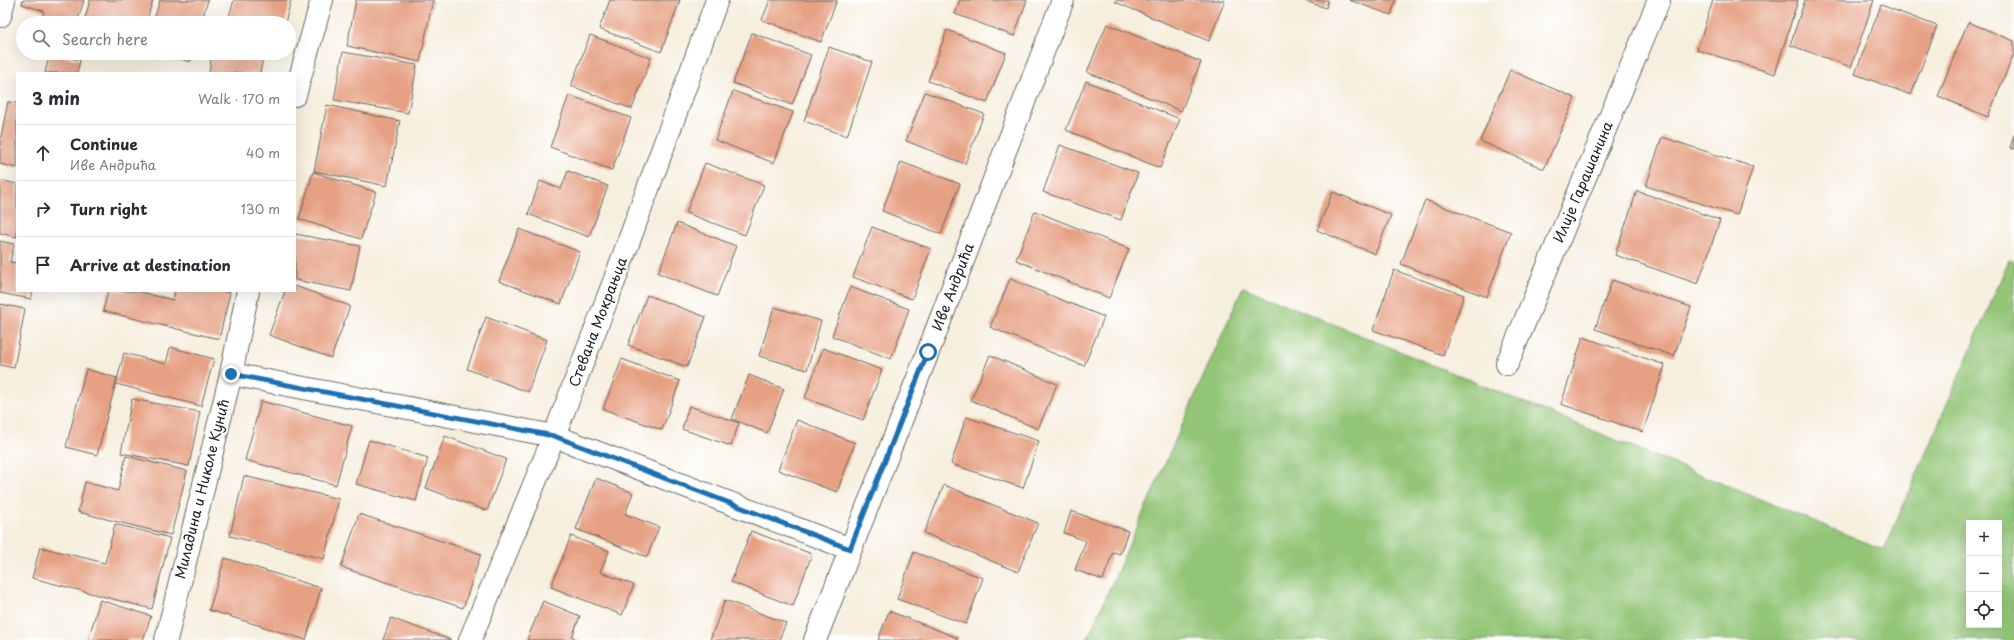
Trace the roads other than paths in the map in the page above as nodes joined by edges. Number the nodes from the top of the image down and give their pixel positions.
1 (4, 0) edge
2 (322, 0) edge
3 (717, 0) edge
4 (1063, 0) edge
5 (1659, 0) edge
6 (0, 16) edge
7 (296, 91) edge
8 (248, 292) edge
9 (1507, 364) dead end
10 (231, 374) junction
11 (554, 436) junction
12 (850, 549) junction
13 (166, 640) edge
14 (470, 640) edge
15 (815, 640) edge

1 - 6 street
2 - 7 street
3 - 11 street, Стевана Мокрањца
4 - 12 street, Иве Андрића
5 - 9 street, Илије Гарашанина
8 - 10 street, Миладина и Николе Кунић
10 - 11 street
10 - 13 street, Миладина и Николе Кунић
11 - 12 street
11 - 14 street, Стевана Мокрањца
12 - 15 street, Иве Андрића

